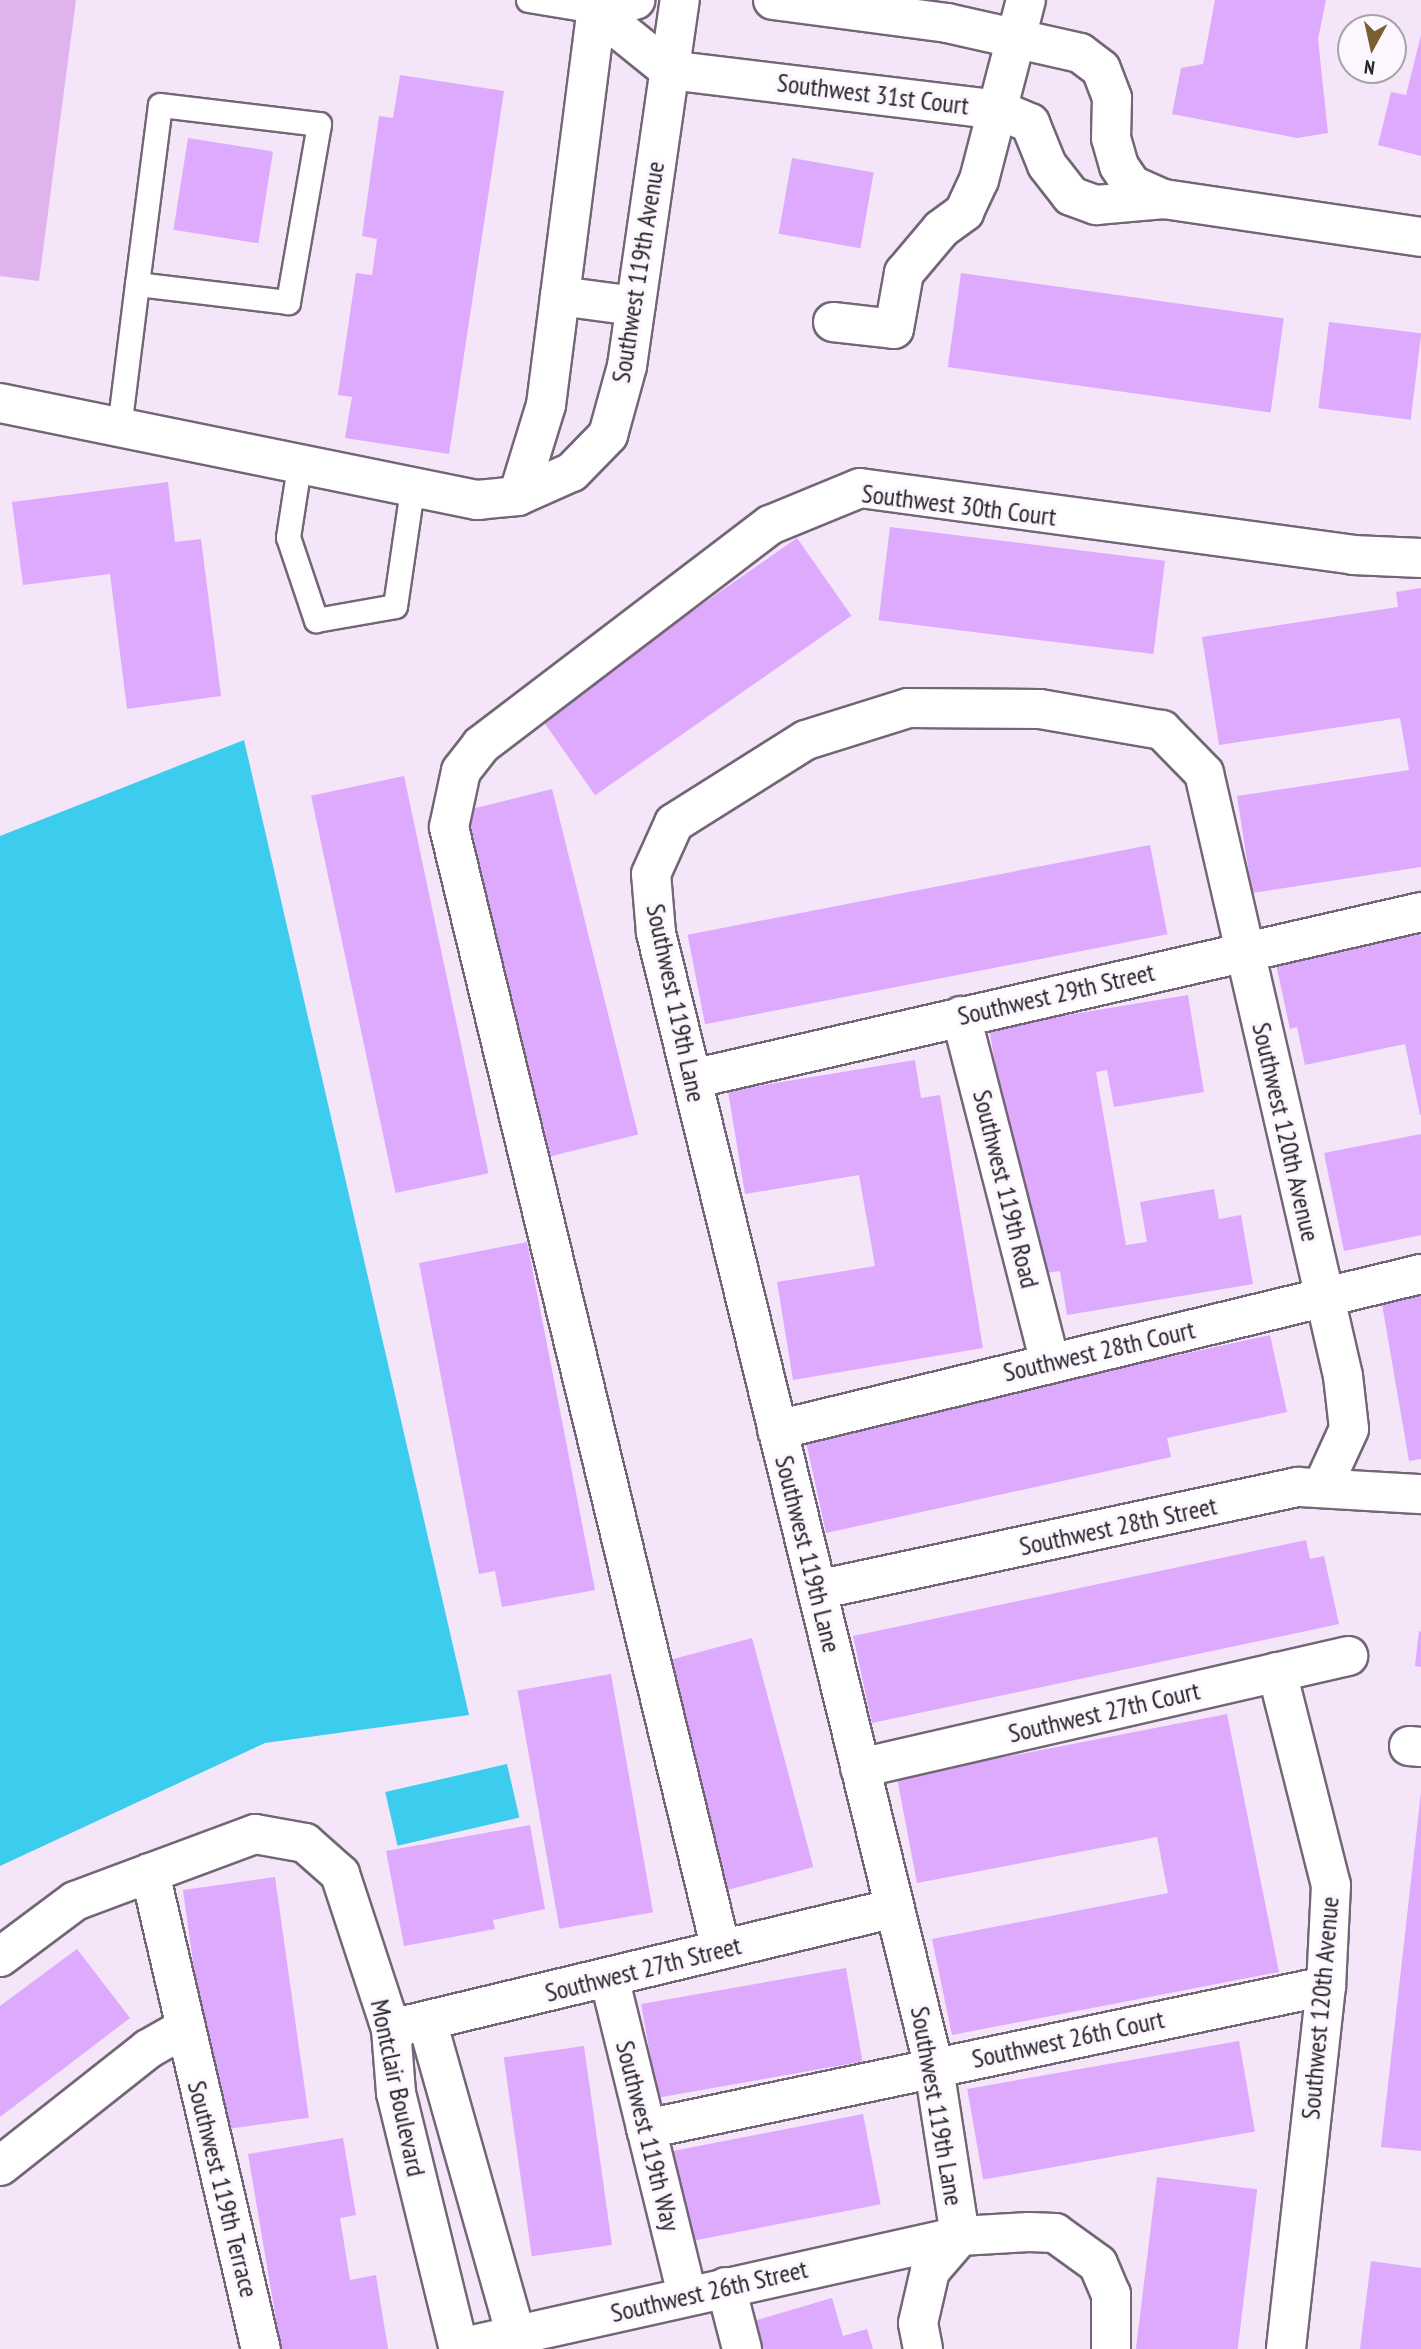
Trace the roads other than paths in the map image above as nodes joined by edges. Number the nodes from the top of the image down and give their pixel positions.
1 (528, 0) edge
2 (635, 0) edge
3 (680, 0) edge
4 (773, 0) edge
5 (1026, 0) edge
6 (597, 6) edge
7 (1019, 40) junction
8 (669, 70) junction
9 (999, 110) junction
10 (1164, 199) junction
11 (1421, 237) edge
12 (137, 284) junction
13 (560, 296) junction
14 (635, 306) junction
15 (833, 321) dead end
16 (0, 403) edge
17 (119, 428) junction
18 (299, 466) junction
19 (412, 489) junction
20 (518, 496) junction
21 (1421, 558) edge
22 (651, 874) joint
23 (1421, 912) edge
24 (1244, 950) junction
25 (961, 1016) junction
26 (692, 1079) junction
27 (1421, 1274) edge
28 (1325, 1298) junction
29 (1051, 1363) junction
30 (777, 1430) junction
31 (1322, 1488) junction
32 (1421, 1494) edge
33 (817, 1590) junction
34 (1348, 1656) dead end
35 (1277, 1672) junction
36 (860, 1768) junction
37 (149, 1873) junction
38 (895, 1908) junction
39 (721, 1950) junction
40 (0, 1957) edge
41 (609, 1977) junction
42 (1326, 1986) junction
43 (409, 2025) junction
44 (183, 2029) junction
45 (934, 2068) junction
46 (646, 2129) junction
47 (0, 2166) edge
48 (960, 2236) junction
49 (726, 2287) junction
50 (687, 2295) junction
51 (519, 2342) edge
52 (459, 2348) edge
53 (261, 2349) edge
54 (743, 2349) edge
55 (923, 2349) edge
56 (1111, 2349) edge
57 (1286, 2349) edge

1 - 6 lane
2 - 6 street
3 - 8 street, Southwest 119th Avenue
4 - 7 street, Southwest 31st Court
5 - 7 street
6 - 8 street
6 - 13 street
7 - 9 street
7 - 10 street, Southwest 31st Court
8 - 9 street, Southwest 31st Court
8 - 14 street, Southwest 119th Avenue
9 - 10 street, Southwest 31st Court
9 - 15 street
10 - 11 street, Southwest 31st Court
12 - 12 lane
12 - 17 lane
13 - 14 street
13 - 20 street
14 - 20 street, Southwest 119th Avenue
16 - 17 street, Southwest 119th Avenue
17 - 18 street, Southwest 119th Avenue
18 - 19 street, Southwest 119th Avenue
18 - 19 lane
19 - 20 street, Southwest 119th Avenue
21 - 39 street, Southwest 30th Court
22 - 24 street, Southwest 120th Avenue
22 - 26 street, Southwest 119th Lane
23 - 24 street, Southwest 29th Street
24 - 25 street, Southwest 29th Street
24 - 28 street, Southwest 120th Avenue
25 - 26 street, Southwest 29th Street
25 - 29 street, Southwest 119th Road
26 - 30 street, Southwest 119th Lane
27 - 28 street, Southwest 28th Court
28 - 29 street, Southwest 28th Court
28 - 31 street, Southwest 120th Avenue
29 - 30 street, Southwest 28th Court
30 - 33 street, Southwest 119th Lane
31 - 32 street, Southwest 28th Street
31 - 33 street, Southwest 28th Street
33 - 36 street, Southwest 119th Lane
34 - 35 street, Southwest 27th Court
35 - 36 street, Southwest 27th Court
35 - 42 street, Southwest 120th Avenue
36 - 38 street, Southwest 119th Lane
37 - 40 street
37 - 43 street, Montclair Boulevard
37 - 44 street, Southwest 119th Terrace
38 - 39 street, Southwest 27th Street
38 - 45 street, Southwest 119th Lane
39 - 41 street, Southwest 27th Street
41 - 43 street, Southwest 27th Street
41 - 46 street, Southwest 119th Way
42 - 45 street, Southwest 26th Court
42 - 57 street, Southwest 120th Avenue
43 - 51 street, Montclair Boulevard
43 - 52 street, Montclair Boulevard
44 - 47 street
44 - 53 street, Southwest 119th Terrace
45 - 46 street, Southwest 26th Court
45 - 48 street, Southwest 119th Lane
46 - 50 street, Southwest 119th Way
48 - 49 street, Southwest 26th Street
48 - 55 street
48 - 56 street, Southwest 26th Street
49 - 50 street, Southwest 26th Street
49 - 54 street
50 - 51 street, Southwest 26th Street
51 - 52 street, Southwest 26th Street

